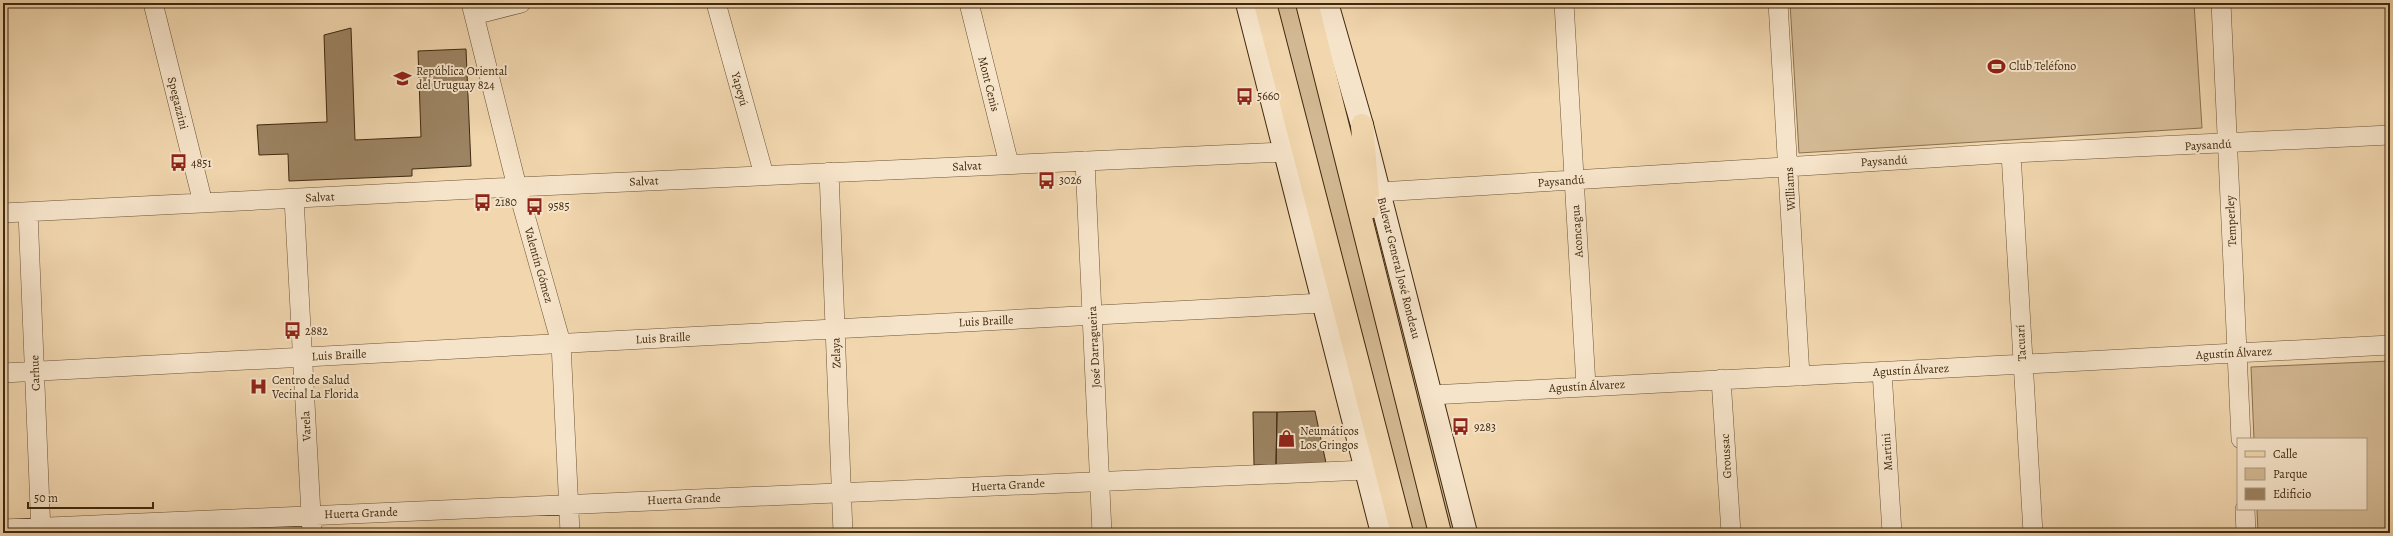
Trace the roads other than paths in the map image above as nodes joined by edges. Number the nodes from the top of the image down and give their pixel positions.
1 (153, 3) edge
2 (521, 3) edge
3 (716, 3) edge
4 (969, 3) edge
5 (1247, 3) edge
6 (1265, 3) edge
7 (1307, 3) edge
8 (1327, 3) edge
9 (1564, 3) edge
10 (1778, 3) edge
11 (2221, 3) edge
12 (473, 9) edge
13 (1362, 126) junction
14 (2390, 135) edge
15 (2228, 144) junction
16 (1285, 152) junction
17 (2011, 153) junction
18 (1085, 161) junction
19 (1009, 164) junction
20 (1788, 167) junction
21 (829, 172) junction
22 (764, 175) junction
23 (1573, 180) junction
24 (517, 186) junction
25 (1379, 192) junction
26 (294, 198) junction
27 (203, 203) junction
28 (28, 212) junction
29 (3, 214) edge
30 (1376, 279) junction
31 (1323, 303) junction
32 (1092, 315) junction
33 (835, 329) junction
34 (561, 343) junction
35 (2390, 345) edge
36 (2237, 353) junction
37 (303, 357) junction
38 (2022, 364) junction
39 (34, 371) junction
40 (1882, 371) junction
41 (3, 373) edge
42 (1800, 376) junction
43 (1721, 379) junction
44 (1586, 386) junction
45 (1432, 395) junction
46 (2241, 438) edge
47 (1366, 470) junction
48 (1100, 481) junction
49 (841, 493) junction
50 (1392, 493) junction
51 (569, 504) junction
52 (2245, 510) edge
53 (312, 524) edge
54 (3, 529) edge
55 (41, 530) edge
56 (570, 533) edge
57 (843, 533) edge
58 (1102, 533) edge
59 (1382, 533) edge
60 (1388, 533) edge
61 (1402, 533) edge
62 (1440, 533) edge
63 (1466, 533) edge
64 (1731, 533) edge
65 (1892, 533) edge
66 (2033, 533) edge
67 (2246, 533) edge

1 - 27 street, Spegazzini
2 - 12 street
3 - 22 street, Yapeyú
4 - 19 street, Mont Cenis
5 - 16 main road
6 - 50 main road
7 - 30 main road, Bulevar General José Rondeau
8 - 13 main road, Bulevar General José Rondeau
9 - 23 street, Aconcagua
10 - 20 street, Williams
11 - 15 street, Temperley
12 - 24 street, Valentín Gómez
13 - 25 main road, Bulevar General José Rondeau
13 - 30 main road
14 - 15 street, Paysandú
15 - 17 street, Paysandú
15 - 36 street, Temperley
16 - 18 street, Salvat
16 - 31 main road
17 - 20 street, Paysandú
17 - 38 street, Tacuarí
18 - 19 street, Salvat
18 - 32 street, José Darragueira
19 - 21 street, Salvat
20 - 23 street, Paysandú
20 - 42 street, Williams
21 - 22 street, Salvat
21 - 33 street, Zelaya
22 - 24 street, Salvat
23 - 25 street, Paysandú
23 - 44 street, Aconcagua
24 - 26 street, Salvat
24 - 34 street, Valentín Gómez
25 - 45 main road, Bulevar General José Rondeau
26 - 27 street, Salvat
26 - 37 street, Varela
27 - 28 street, Salvat
28 - 29 street, Salvat
28 - 39 street, Carhue
30 - 62 main road, Bulevar General José Rondeau
31 - 32 street, Luis Braille
31 - 47 main road
32 - 33 street, Luis Braille
32 - 48 street, José Darragueira
33 - 34 street, Luis Braille
33 - 49 street, Zelaya
34 - 37 street, Luis Braille
34 - 51 street, Valentín Gómez
35 - 36 street, Agustín Álvarez
36 - 38 street, Agustín Álvarez
36 - 46 street, Temperley
37 - 39 street, Luis Braille
37 - 53 street, Varela
38 - 40 street, Agustín Álvarez
38 - 66 street, Tacuarí
39 - 41 street, Luis Braille
39 - 55 street, Carhue
40 - 42 street, Agustín Álvarez
40 - 65 street, Martini
42 - 43 street, Agustín Álvarez
43 - 44 street, Agustín Álvarez
43 - 64 street, Groussac
44 - 45 street, Agustín Álvarez
45 - 63 main road, Bulevar General José Rondeau
47 - 48 street, Huerta Grande
47 - 59 main road
48 - 49 street, Huerta Grande
48 - 58 street, José Darragueira
49 - 51 street, Huerta Grande
49 - 57 street, Zelaya
50 - 60 main road
50 - 61 main road
51 - 53 street, Huerta Grande
51 - 56 street, Valentín Gómez
52 - 67 street
53 - 55 street, Huerta Grande
54 - 55 street, Huerta Grande

